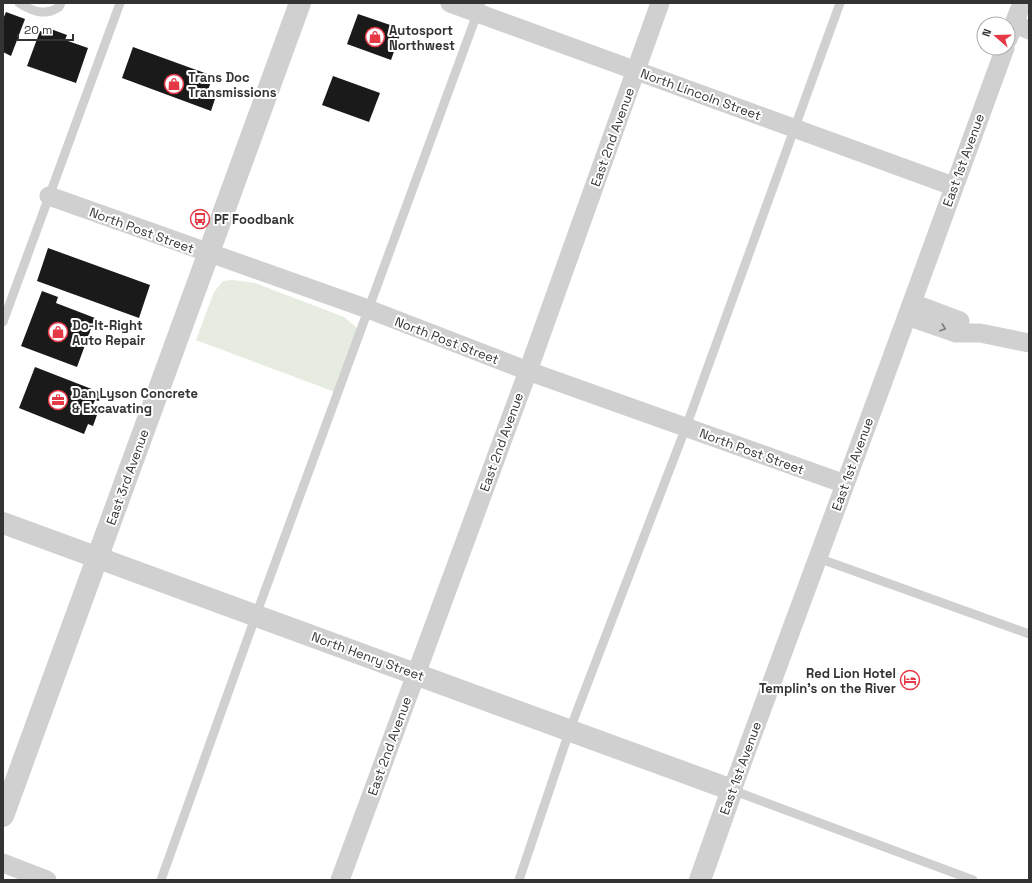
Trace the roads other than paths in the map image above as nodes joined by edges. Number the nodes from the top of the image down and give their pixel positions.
1 (19, 3) edge
2 (61, 3) edge
3 (120, 3) edge
4 (300, 3) edge
5 (450, 3) edge
6 (660, 3) edge
7 (840, 3) edge
8 (1022, 3) edge
9 (479, 8) edge
10 (1017, 31) edge
11 (1002, 56) edge
12 (636, 71) junction
13 (795, 128) junction
14 (952, 186) junction
15 (49, 196) junction
16 (209, 254) junction
17 (368, 309) junction
18 (909, 309) junction
19 (3, 322) edge
20 (1029, 344) edge
21 (528, 371) junction
22 (686, 427) junction
23 (845, 484) junction
24 (3, 523) edge
25 (98, 558) junction
26 (818, 558) junction
27 (256, 615) junction
28 (1029, 634) edge
29 (415, 673) junction
30 (570, 729) junction
31 (732, 790) junction
32 (3, 816) edge
33 (3, 863) edge
34 (47, 880) edge
35 (161, 880) edge
36 (340, 880) edge
37 (519, 880) edge
38 (700, 880) edge
39 (973, 880) edge

1 - 2 lane
3 - 15 lane
4 - 16 street, East 3rd Avenue
5 - 9 street, North Lincoln Street
6 - 12 street, East 2nd Avenue
7 - 13 lane
8 - 10 street
9 - 12 street, North Lincoln Street
9 - 17 lane
11 - 14 street, East 1st Avenue
12 - 13 street, North Lincoln Street
12 - 21 street, East 2nd Avenue
13 - 14 street, North Lincoln Street
13 - 22 lane
14 - 18 street, East 1st Avenue
15 - 16 street, North Post Street
15 - 19 lane
16 - 17 street, North Post Street
16 - 25 street, East 3rd Avenue
17 - 21 street, North Post Street
17 - 27 lane
18 - 20 street
18 - 23 street, East 1st Avenue
21 - 22 street, North Post Street
21 - 29 street, East 2nd Avenue
22 - 23 street, North Post Street
22 - 30 lane
23 - 26 street, East 1st Avenue
24 - 25 street, North Henry Street
25 - 27 street, North Henry Street
25 - 32 street, East 3rd Avenue
26 - 28 lane
26 - 31 street, East 1st Avenue
27 - 29 street, North Henry Street
27 - 35 lane
29 - 30 street, North Henry Street
29 - 36 street, East 2nd Avenue
30 - 31 street, North Henry Street
30 - 37 lane
31 - 38 street, East 1st Avenue
31 - 39 lane
33 - 34 street

